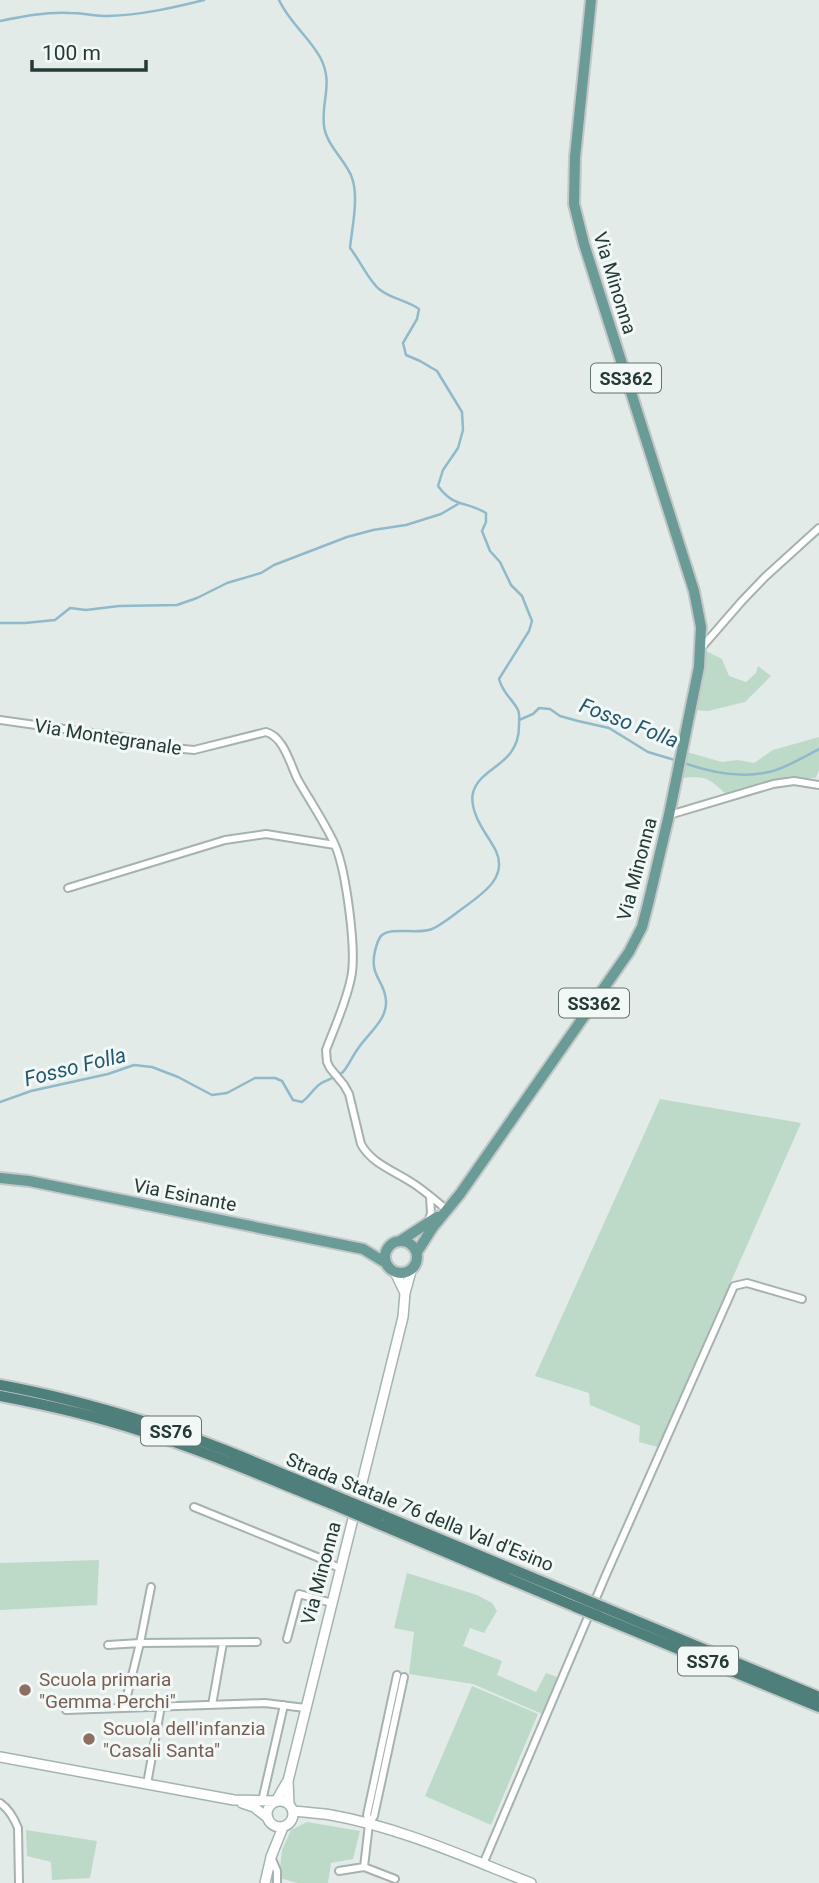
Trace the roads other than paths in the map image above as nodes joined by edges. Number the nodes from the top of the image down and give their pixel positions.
1 (591, 0) edge
2 (819, 528) edge
3 (701, 649) junction
4 (0, 720) edge
5 (819, 785) edge
6 (669, 815) junction
7 (335, 845) junction
8 (68, 888) dead end
9 (0, 1178) edge
10 (430, 1197) junction
11 (447, 1210) junction
12 (428, 1224) junction
13 (396, 1242) junction
14 (363, 1249) junction
15 (417, 1252) junction
16 (386, 1263) junction
17 (411, 1270) junction
18 (395, 1272) junction
19 (405, 1293) junction
20 (802, 1299) dead end
21 (0, 1385) edge
22 (0, 1398) edge
23 (334, 1500) junction
24 (194, 1507) dead end
25 (341, 1569) junction
26 (151, 1587) dead end
27 (332, 1603) junction
28 (600, 1611) junction
29 (287, 1639) dead end
30 (257, 1642) dead end
31 (140, 1643) junction
32 (223, 1643) junction
33 (107, 1645) dead end
34 (400, 1676) dead end
35 (819, 1697) edge
36 (212, 1705) junction
37 (284, 1705) junction
38 (161, 1706) junction
39 (305, 1707) junction
40 (819, 1707) edge
41 (124, 1708) junction
42 (66, 1710) dead end
43 (0, 1757) edge
44 (288, 1781) junction
45 (147, 1784) junction
46 (233, 1800) junction
47 (262, 1801) junction
48 (276, 1801) junction
49 (0, 1803) edge
50 (291, 1807) junction
51 (330, 1815) junction
52 (269, 1821) junction
53 (287, 1824) junction
54 (369, 1824) junction
55 (271, 1857) junction
56 (483, 1864) junction
57 (364, 1867) junction
58 (339, 1871) dead end
59 (395, 1879) dead end
60 (19, 1883) edge
61 (265, 1883) edge
62 (277, 1883) edge
63 (531, 1883) edge

1 - 3 main road, Via Minonna / SS362
2 - 3 street
3 - 6 main road, Via Minonna / SS362
4 - 7 street, Via Montegranale
5 - 6 street
6 - 11 main road, Via Minonna / SS362
7 - 8 street
7 - 10 street, Via Montegranale
9 - 14 main road, Via Esinante / SS362
10 - 11 street, Via Montegranale
10 - 12 street
11 - 12 main road, Via Minonna / SS362
11 - 15 main road, Via Minonna / SS362
12 - 13 main road, Via Minonna / SS362
13 - 14 main road, Via Esinante / SS362
13 - 15 main road
13 - 16 main road
14 - 16 main road, Via Esinante / SS362
15 - 17 main road, SS362
16 - 18 main road, SS362
17 - 18 main road
17 - 19 main road, Via Minonna
18 - 19 main road
19 - 25 main road, Via Minonna
20 - 56 street
21 - 23 highway, Strada Statale 76 della Val d'Esino / SS76
22 - 23 highway, Strada Statale 76 della Val d'Esino / SS76
23 - 28 highway, Strada Statale 76 della Val d'Esino / SS76, bridge
24 - 25 street
25 - 27 main road, Via Minonna
26 - 31 street
27 - 29 street
27 - 39 main road, Via Minonna
28 - 35 highway, Strada Statale 76 della Val d'Esino / SS76
28 - 40 highway, Strada Statale 76 della Val d'Esino / SS76
30 - 32 street
31 - 32 street
31 - 33 street
31 - 41 street
32 - 36 street
34 - 54 street
36 - 37 street
36 - 38 street
37 - 39 street
37 - 47 street
38 - 41 street
38 - 45 street
39 - 44 main road, Via Minonna
41 - 42 street
43 - 45 main road
44 - 48 main road, Via Minonna
44 - 50 main road, Via Minonna
45 - 46 main road
46 - 47 main road
46 - 52 main road
47 - 48 main road
48 - 50 main road
48 - 52 main road, Via Minonna
49 - 60 street
50 - 51 main road
50 - 53 main road, Via Minonna
51 - 53 main road
51 - 54 main road
52 - 53 main road
52 - 55 main road, Via Minonna
53 - 55 main road, Via Minonna
54 - 56 main road
54 - 57 street
55 - 61 main road, Via Minonna
55 - 62 street
56 - 63 main road
57 - 58 street
57 - 59 street

